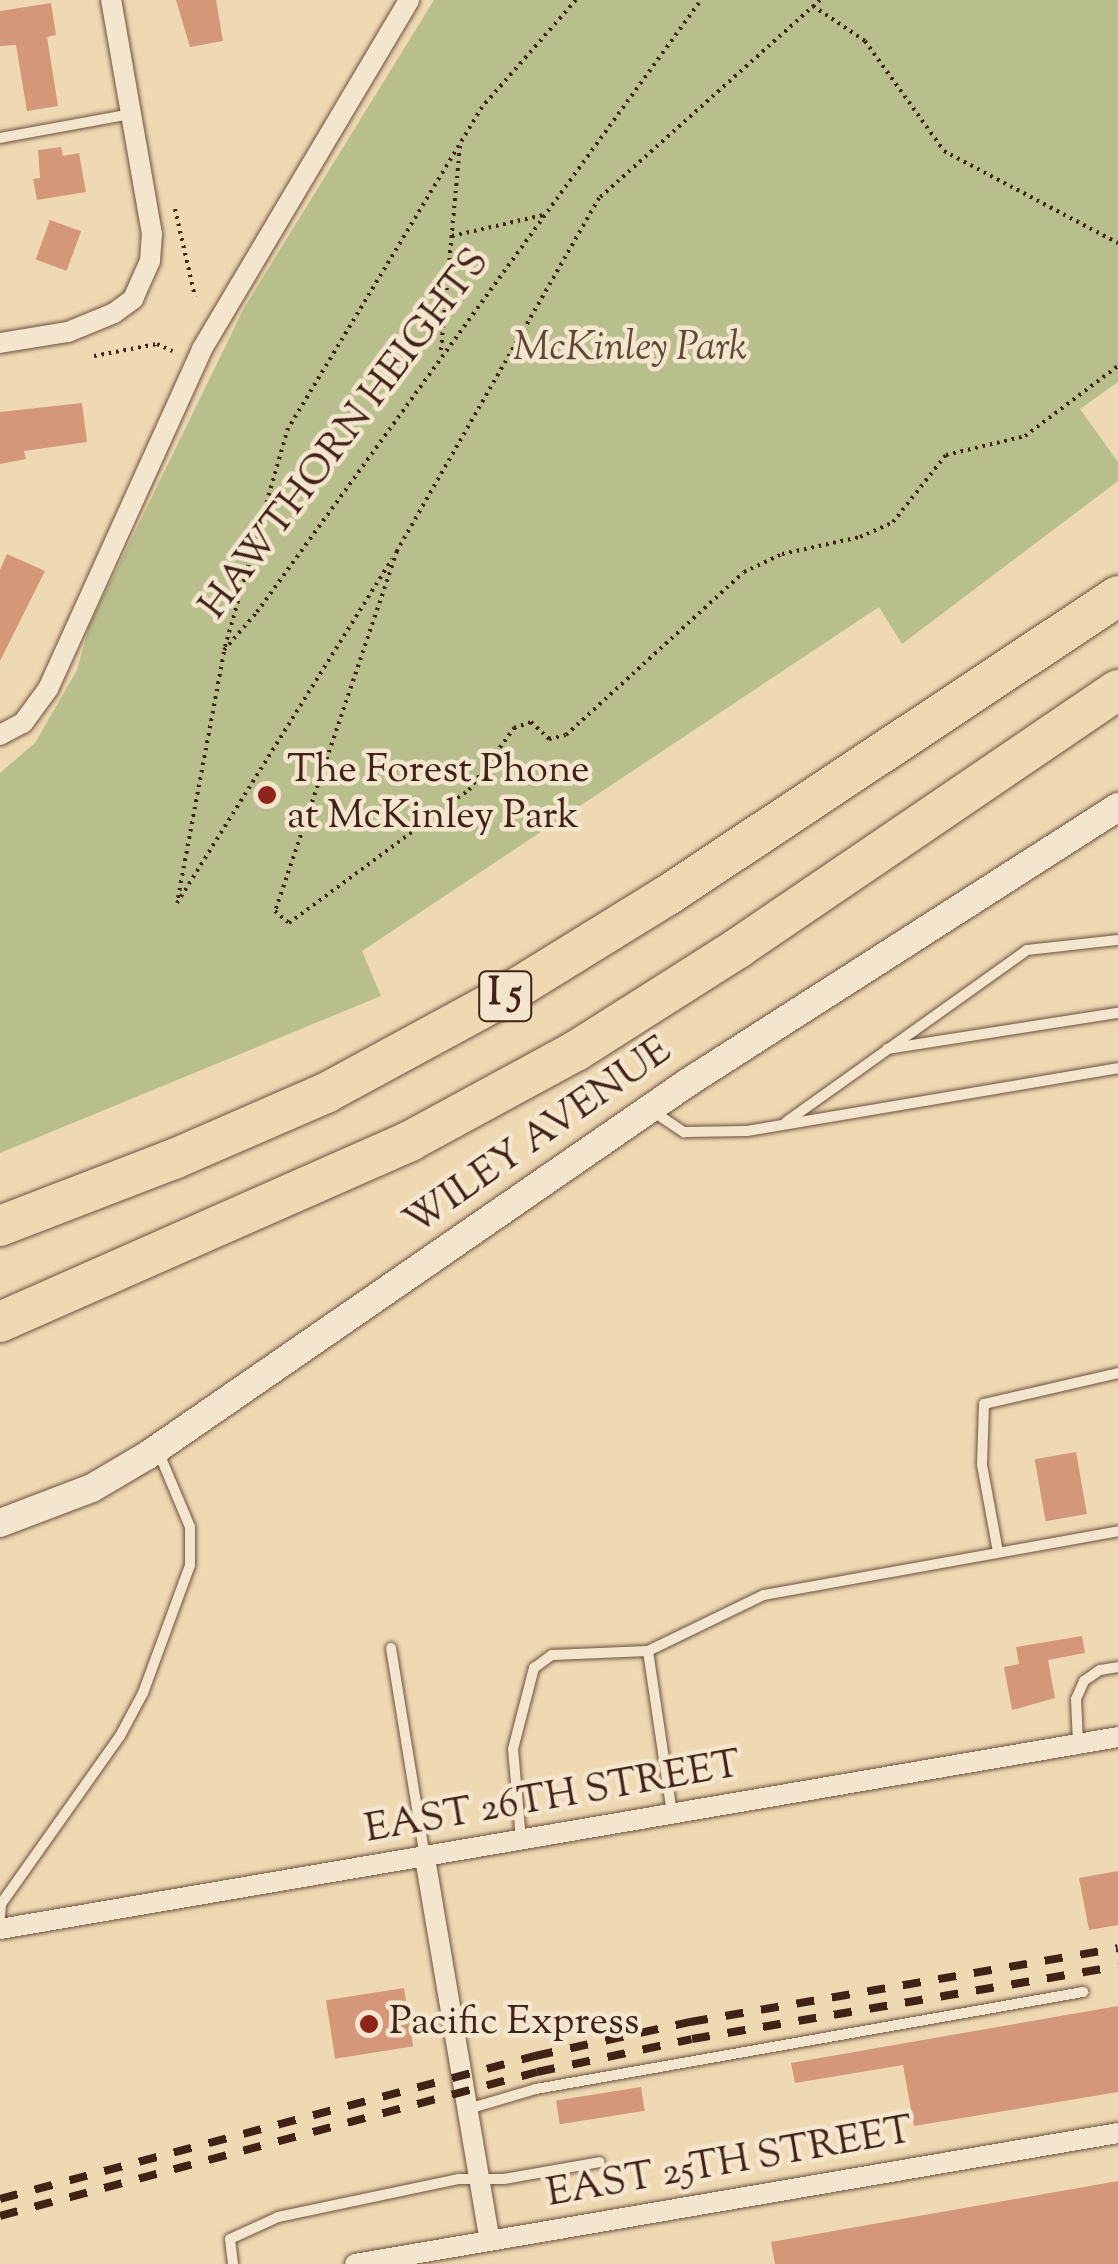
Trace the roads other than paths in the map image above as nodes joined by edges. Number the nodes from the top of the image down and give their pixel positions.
1 (110, 0) edge
2 (409, 0) edge
3 (131, 114) junction
4 (0, 138) edge
5 (0, 343) edge
6 (1118, 593) edge
7 (1118, 690) edge
8 (0, 735) edge
9 (1116, 811) edge
10 (1118, 940) edge
11 (1118, 1013) edge
12 (881, 1050) junction
13 (1118, 1068) edge
14 (650, 1109) junction
15 (782, 1126) junction
16 (0, 1226) edge
17 (0, 1322) edge
18 (1118, 1373) edge
19 (157, 1449) junction
20 (0, 1523) edge
21 (1118, 1530) edge
22 (998, 1552) junction
23 (392, 1648) dead end
24 (648, 1651) junction
25 (1118, 1667) edge
26 (1118, 1736) edge
27 (1078, 1744) junction
28 (672, 1814) junction
29 (521, 1841) junction
30 (425, 1858) junction
31 (0, 1916) edge
32 (0, 1930) edge
33 (1083, 1992) dead end
34 (468, 2109) junction
35 (1118, 2133) edge
36 (600, 2162) dead end
37 (479, 2178) junction
38 (490, 2241) junction
39 (233, 2264) edge
40 (354, 2264) edge

1 - 3 street
2 - 8 street
3 - 4 lane
3 - 5 street
6 - 16 highway, I 5
7 - 17 highway, I 5
9 - 14 street, WILEY AVENUE
10 - 12 lane
11 - 12 lane
12 - 15 lane
13 - 15 lane
14 - 15 lane
14 - 19 street, WILEY AVENUE
18 - 22 lane
19 - 20 street, WILEY AVENUE
19 - 31 lane
21 - 22 lane
22 - 24 lane
23 - 30 lane
24 - 28 lane
24 - 29 lane
25 - 27 lane
26 - 27 street, EAST 26TH STREET
27 - 28 street, EAST 26TH STREET
28 - 29 street, EAST 26TH STREET
29 - 30 street, EAST 26TH STREET
30 - 32 street, EAST 26TH STREET
30 - 34 street
33 - 34 lane
34 - 37 street
35 - 38 street, EAST 25TH STREET
36 - 37 lane
37 - 38 street
37 - 39 lane
38 - 40 street, EAST 25TH STREET

